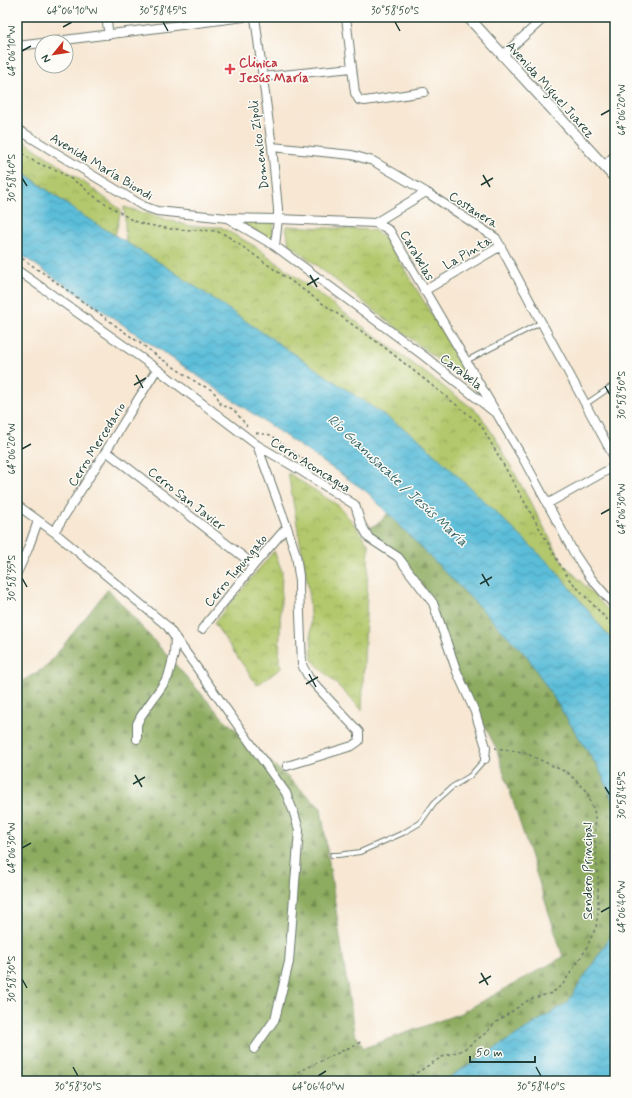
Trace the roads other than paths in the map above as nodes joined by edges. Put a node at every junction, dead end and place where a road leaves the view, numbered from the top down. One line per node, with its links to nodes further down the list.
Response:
1 (106, 17): 7 (street)
2 (244, 17): 7 (street)
3 (255, 17): 13 (street, Domenico Zípoli)
4 (346, 17): 12 (street)
5 (468, 17): 11 (street, Avenida Miguel Juarez)
6 (546, 17): 11 (street)
7 (109, 35): 8 (street)
8 (74, 39)
9 (34, 44): 10 (street)
10 (17, 46)
11 (503, 55): 18 (street, Avenida Miguel Juarez)
12 (352, 68): 13 (street); 14 (street)
13 (262, 77): 16 (street, Domenico Zípoli)
14 (424, 92)
15 (17, 129): 21 (street, Avenida María Biondi)
16 (272, 147): 20 (street, Costanera); 22 (street, Domenico Zípoli)
17 (615, 155): 18 (street)
18 (604, 166): 19 (street, Avenida Miguel Juarez)
19 (615, 178)
20 (426, 192): 23 (street); 25 (street, Costanera)
21 (226, 218): 22 (street); 24 (street, Carabela)
22 (278, 219): 23 (street); 24 (street, Domenico Zípoli)
23 (375, 223): 27 (street, Carabelas)
24 (275, 246): 33 (street, Carabela)
25 (501, 246): 27 (street, La Pinta); 28 (street, Costanera)
26 (17, 270): 30 (street, Cerro Aconcagua)
27 (424, 291): 29 (street, Carabelas)
28 (542, 322): 29 (lane); 32 (street, Costanera)
29 (466, 361): 33 (street, Carabelas)
30 (157, 369): 34 (street, Cerro Aconcagua); 35 (street, Cerro Mercedario)
31 (615, 384): 32 (lane)
32 (586, 404): 36 (street, Costanera)
33 (496, 413): 38 (street, Carabela)
34 (257, 445): 41 (street); 49 (street, Cerro Aconcagua)
35 (106, 451): 42 (street, Cerro Mercedario); 43 (street, Cerro San Javier)
36 (615, 459)
37 (615, 466): 38 (street)
38 (547, 504): 45 (street, Carabela)
39 (17, 505): 40 (street)
40 (38, 521): 42 (street); 44 (street)
41 (287, 527): 43 (street, Cerro Tupungato); 50 (street)
42 (54, 532): 47 (street)
43 (254, 564): 46 (street, Cerro Tupungato)
44 (17, 573)
45 (615, 606)
46 (202, 629)
47 (174, 636): 48 (street); 52 (street)
48 (137, 739)
49 (484, 759): 51 (lane)
50 (287, 766)
51 (332, 855)
52 (254, 1049)

